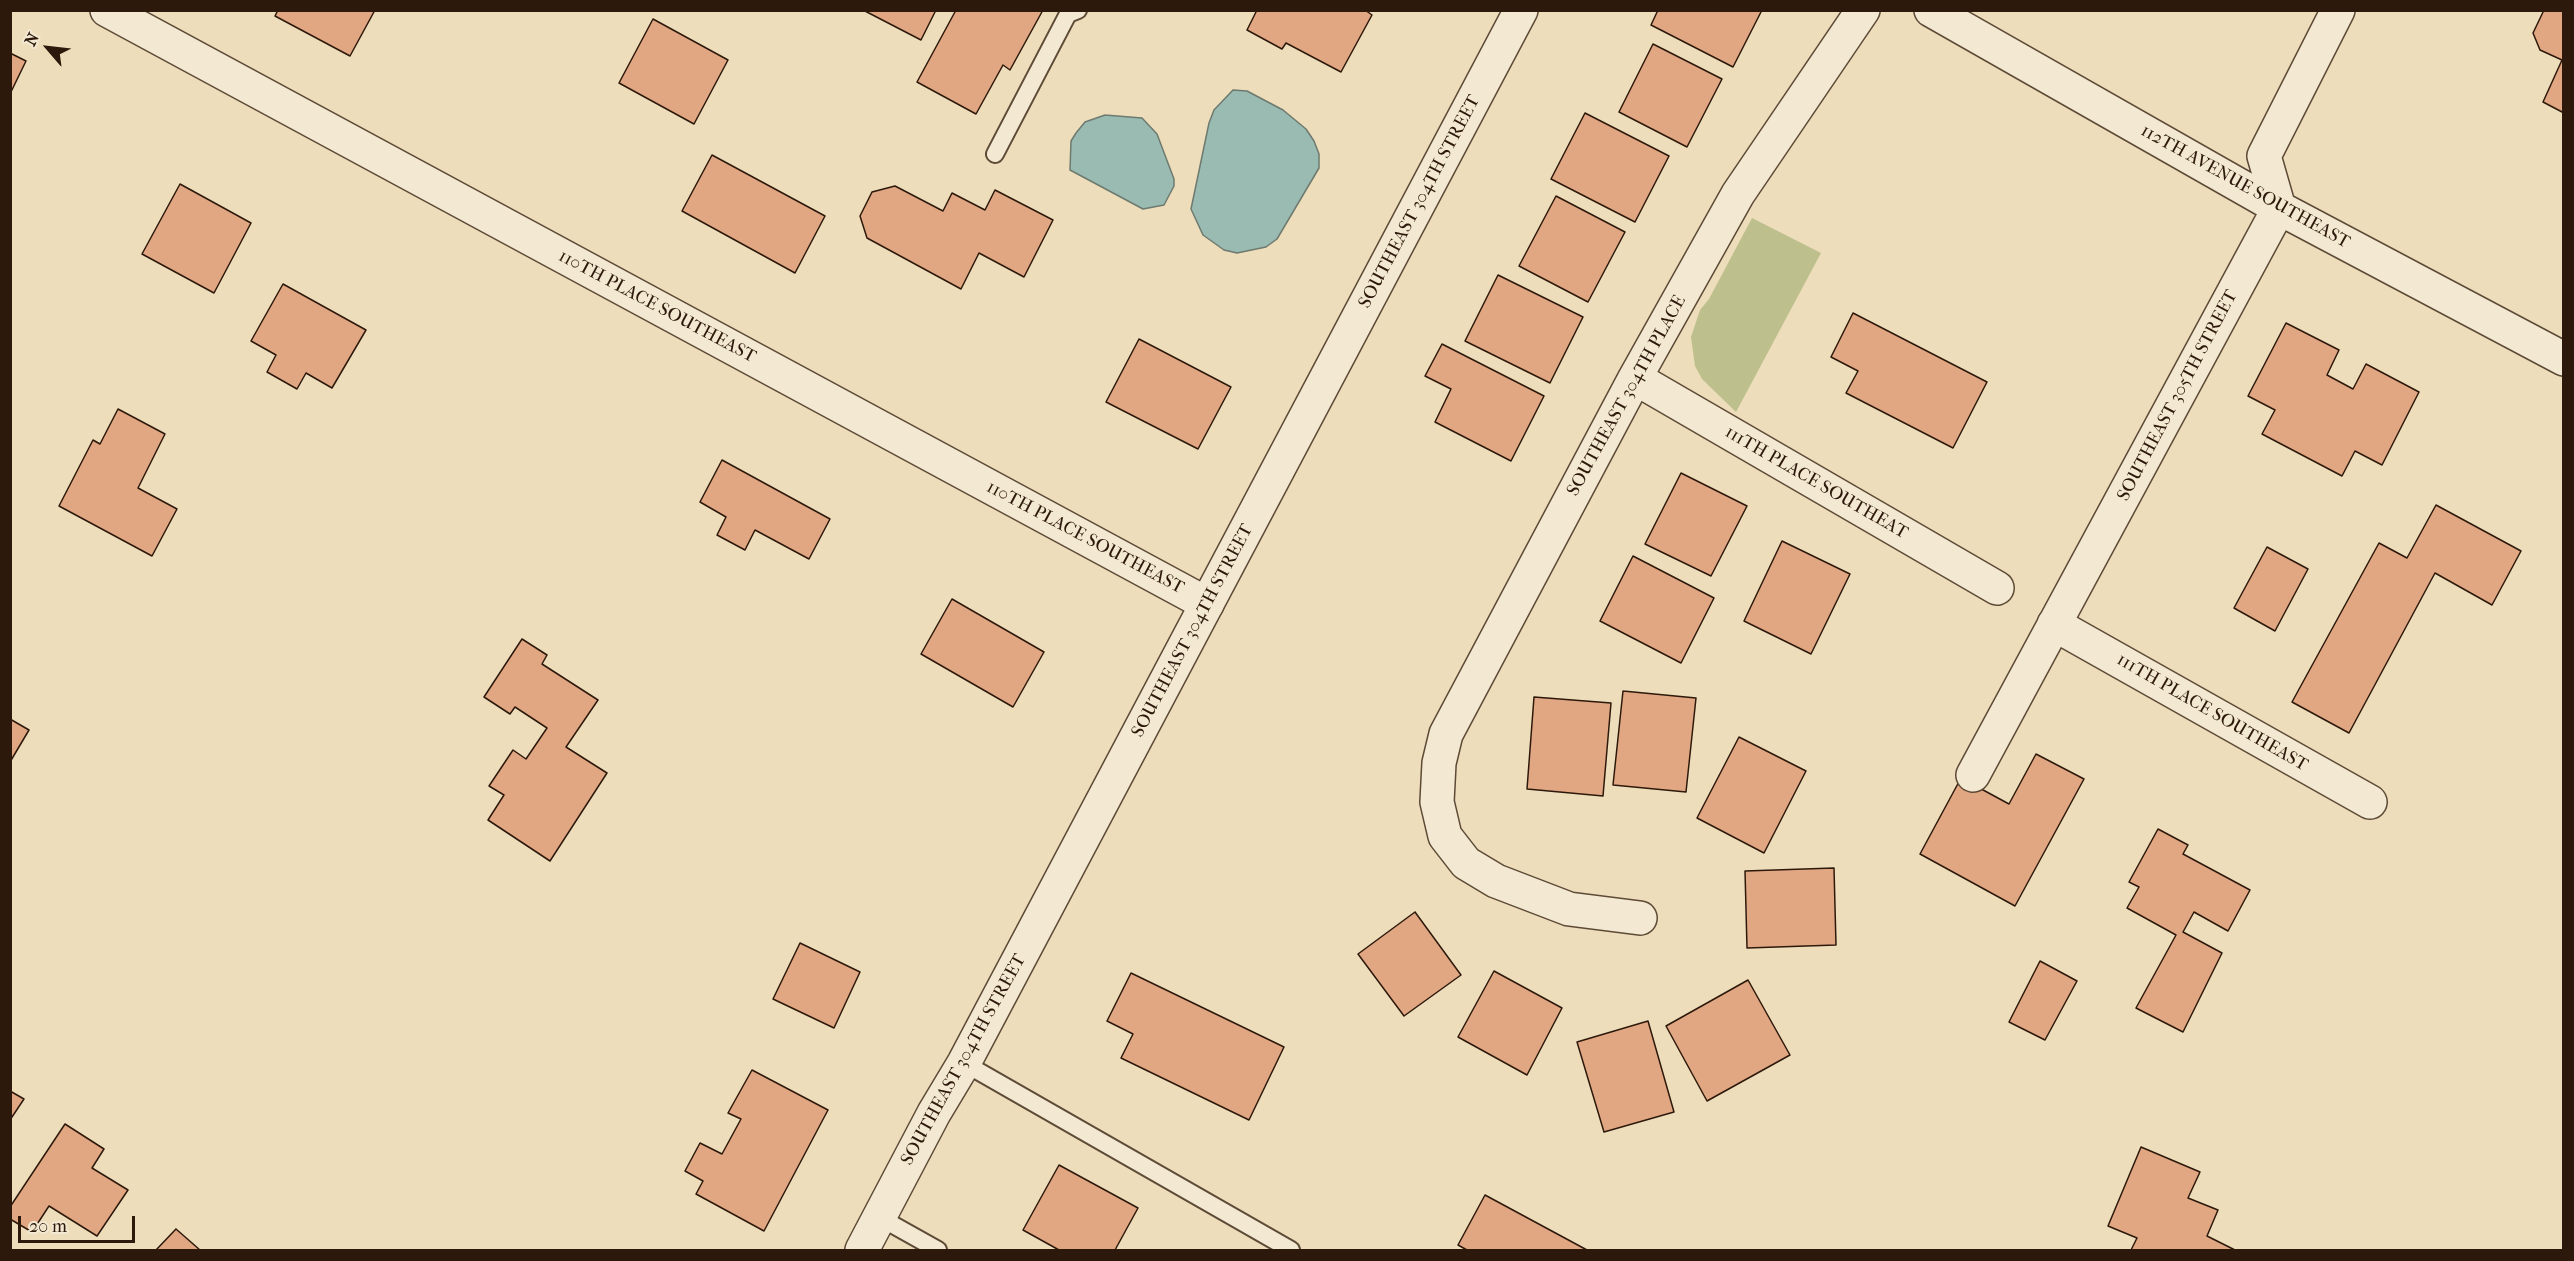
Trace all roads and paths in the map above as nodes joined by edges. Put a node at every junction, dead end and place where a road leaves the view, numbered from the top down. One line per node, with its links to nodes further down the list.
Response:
1 (107, 10): 12 (street, 110TH PLACE SOUTHEAST)
2 (1078, 10): 7 (lane)
3 (1521, 10): 12 (street, SOUTHEAST 304TH STREET)
4 (1863, 10): 10 (street, SOUTHEAST 304TH PLACE)
5 (1930, 10): 8 (street, 112TH AVENUE SOUTHEAST)
6 (2338, 10): 8 (street)
7 (995, 154)
8 (2279, 208): 9 (street, 112TH AVENUE SOUTHEAST); 13 (street, SOUTHEAST 305TH STREET)
9 (2564, 359)
10 (1635, 378): 11 (street, 111TH PLACE SOUTHEAT); 16 (street, SOUTHEAST 304TH PLACE)
11 (1997, 588)
12 (1207, 604): 17 (street, SOUTHEAST 304TH STREET)
13 (2054, 624): 14 (street, SOUTHEAST 305TH STREET); 15 (street, 111TH PLACE SOUTHEAST)
14 (1972, 775)
15 (2370, 802)
16 (1640, 918)
17 (964, 1064): 18 (street, SOUTHEAST 304TH STREET); 21 (lane)
18 (879, 1217): 19 (street, SOUTHEAST 304TH STREET); 20 (lane)
19 (862, 1251)
20 (938, 1251)
21 (1291, 1251)

